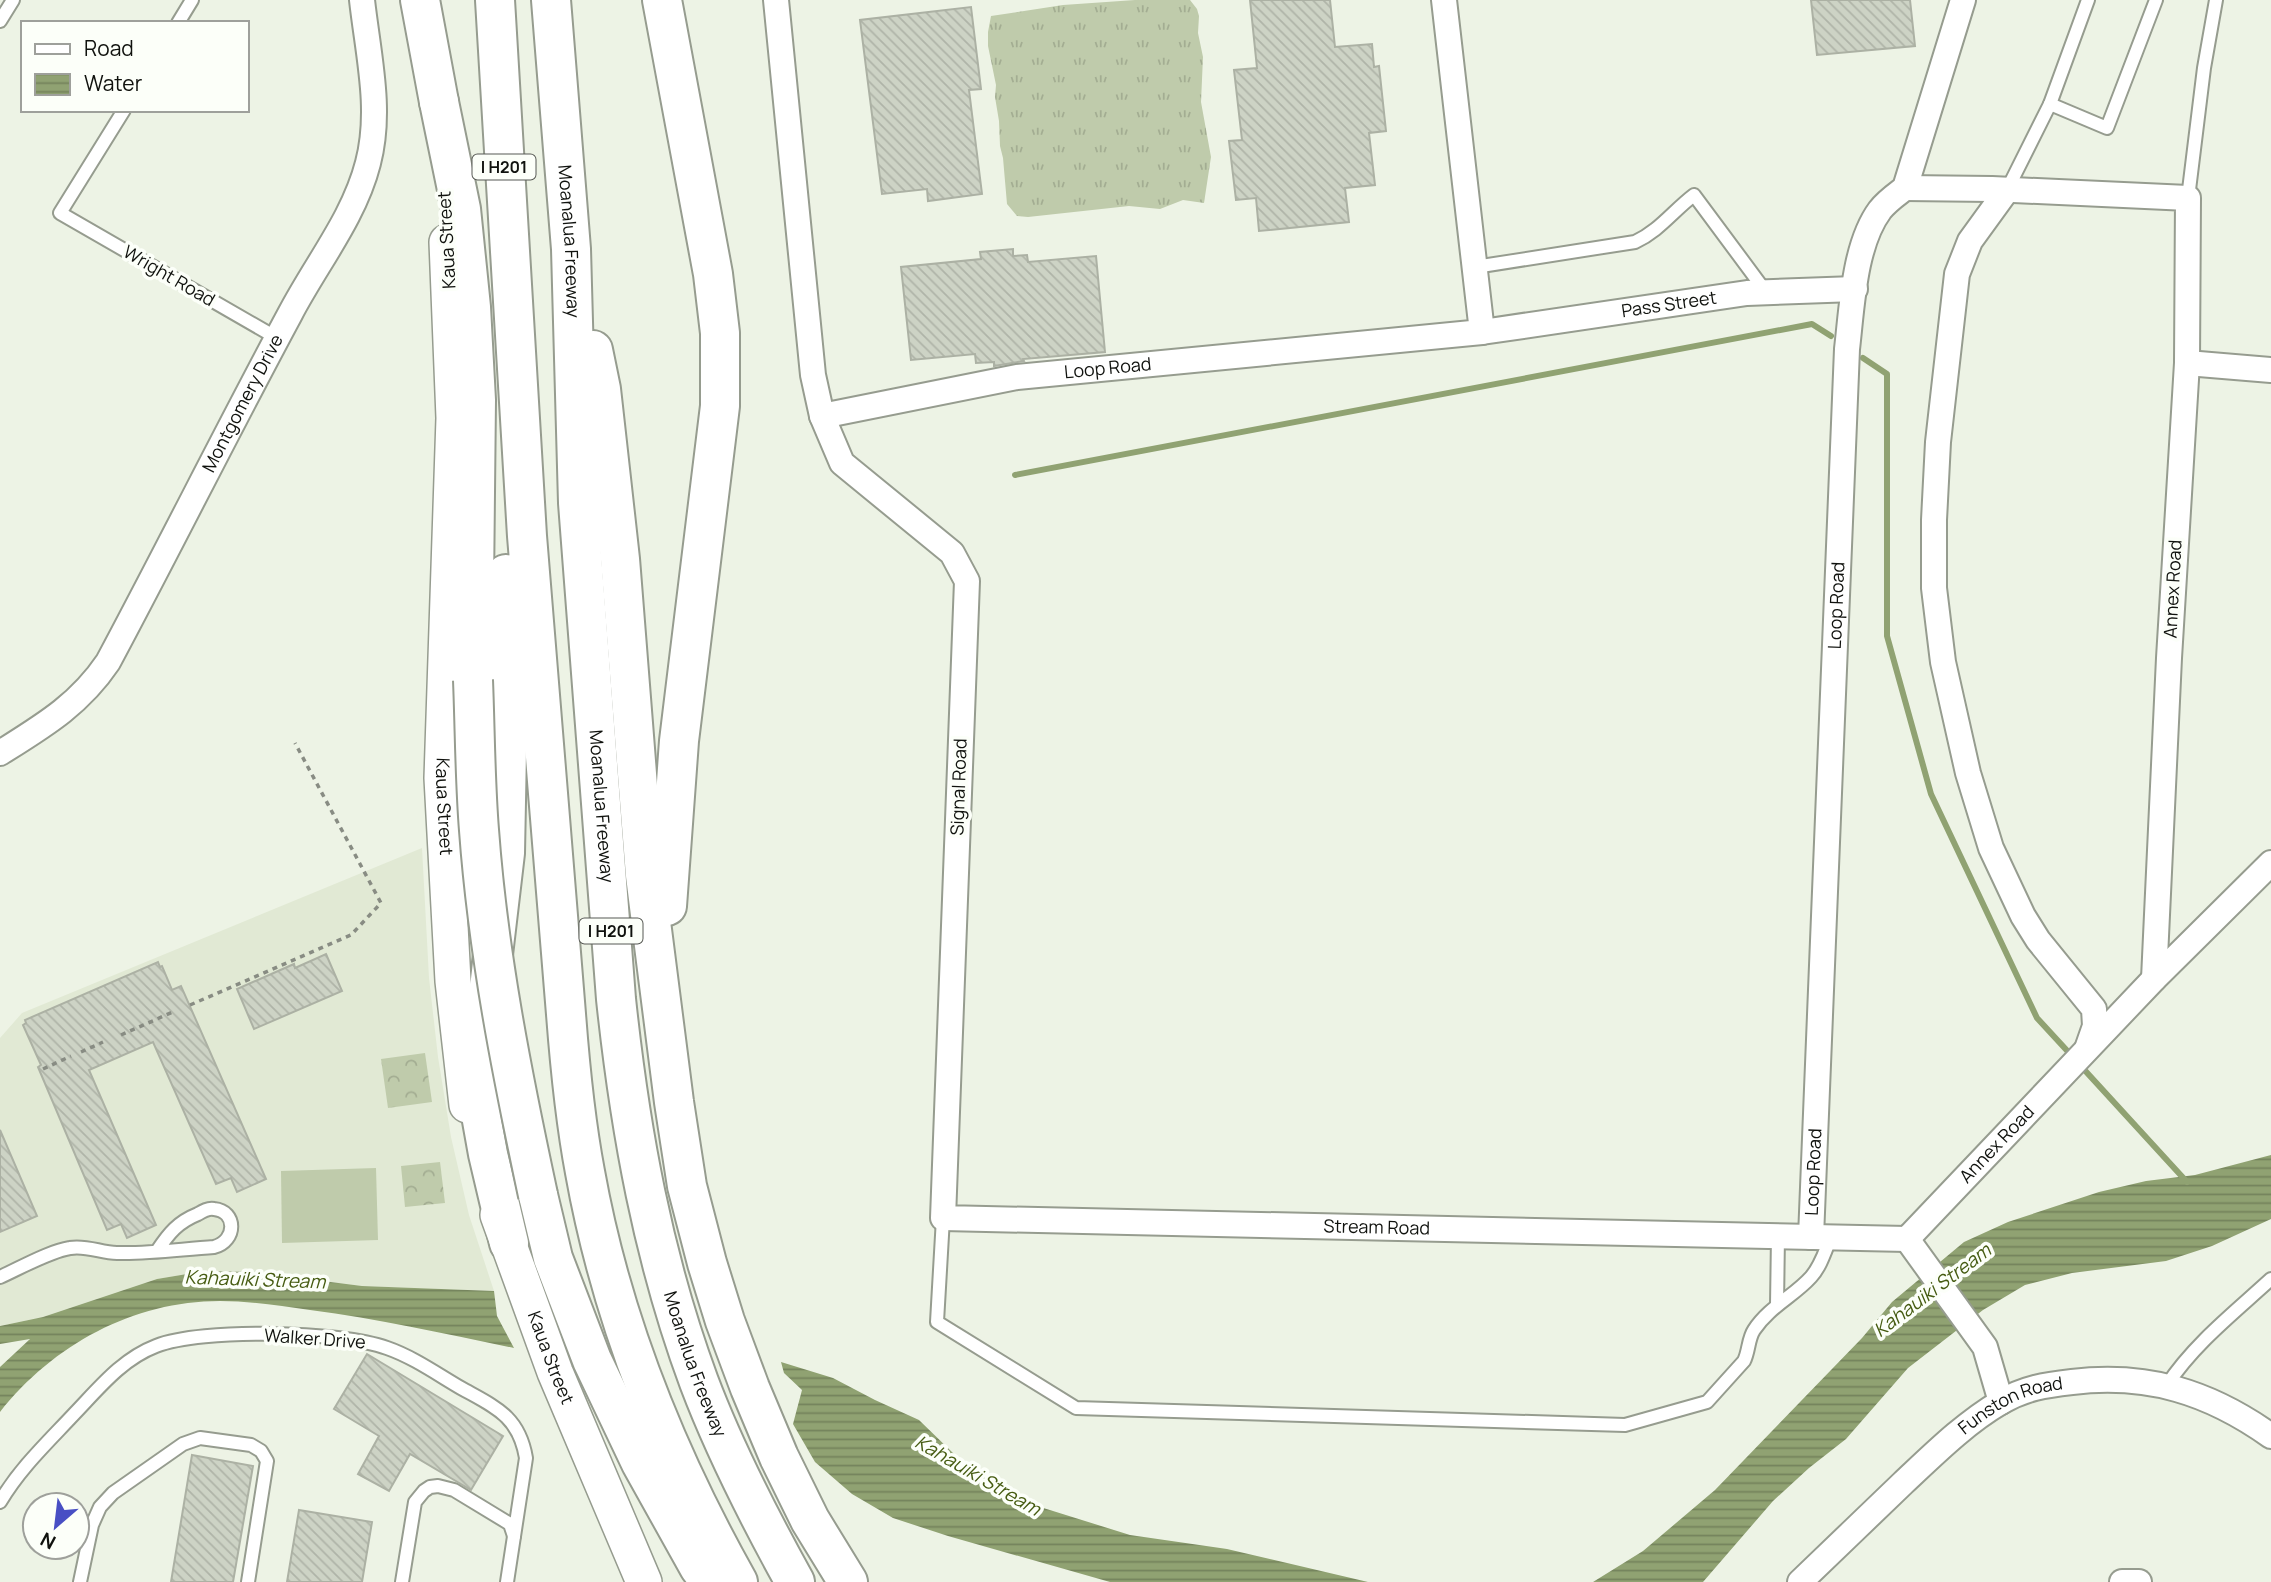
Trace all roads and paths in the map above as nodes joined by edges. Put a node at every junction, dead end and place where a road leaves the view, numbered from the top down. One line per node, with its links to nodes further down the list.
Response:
1 (13, 0): 15 (lane)
2 (192, 0): 14 (lane)
3 (362, 0): 28 (street, Montgomery Drive)
4 (420, 0): 16 (main road, Kaua Street)
5 (495, 0): 27 (main road, I H201)
6 (551, 0): 22 (main road, Moanalua Freeway / I H201)
7 (662, 0): 38 (main road)
8 (776, 0): 31 (street)
9 (1444, 0): 23 (street)
10 (1963, 0): 19 (street)
11 (2088, 0): 17 (lane)
12 (2156, 0): 17 (lane)
13 (2216, 0): 21 (lane)
14 (179, 21)
15 (0, 22)
16 (439, 102): 49 (street, Kaua Street); 64 (main road, bridge)
17 (2050, 104): 20 (lane)
18 (123, 112): 28 (lane, Wright Road)
19 (1905, 188): 20 (street); 24 (street, Loop Road)
20 (2007, 190): 21 (street); 41 (street)
21 (2188, 198): 29 (street, Annex Road)
22 (571, 249): 38 (main road); 66 (main road, Moanalua Freeway / I H201)
23 (1475, 267): 25 (lane); 26 (street)
24 (1855, 289): 25 (street, Pass Street); 47 (street, Loop Road)
25 (1766, 292): 26 (street, Pass Street)
26 (1482, 332): 31 (street, Loop Road)
27 (514, 334): 49 (main road); 65 (main road, I H201)
28 (277, 338): 33 (street, Montgomery Drive)
29 (2187, 363): 30 (street); 35 (street, Annex Road)
30 (2271, 370)
31 (822, 415): 45 (street, Signal Road)
32 (295, 743): 36 (path)
33 (0, 753)
34 (2271, 863): 35 (street, Annex Road)
35 (2154, 979): 41 (street, Annex Road)
36 (190, 1005)
37 (175, 1011): 39 (path)
38 (664, 1024): 67 (main road)
39 (121, 1035)
40 (103, 1042): 42 (path)
41 (2087, 1050): 48 (street, Annex Road)
42 (81, 1052)
43 (71, 1056): 44 (path)
44 (43, 1069)
45 (943, 1217): 46 (street, Stream Road); 53 (lane)
46 (1778, 1236): 47 (street, Stream Road); 53 (lane)
47 (1821, 1237): 48 (street); 53 (lane)
48 (1907, 1239): 55 (street)
49 (509, 1242): 63 (street, Kaua Street)
50 (157, 1251): 50 (lane); 51 (lane)
51 (0, 1276)
52 (2271, 1279): 54 (lane)
53 (1777, 1305)
54 (2167, 1385): 55 (street, Funston Road); 56 (street, Funston Road)
55 (2001, 1402): 68 (street, Funston Road)
56 (2271, 1436)
57 (0, 1502): 58 (lane, Walker Drive)
58 (514, 1538): 61 (lane); 62 (lane, Walker Drive)
59 (80, 1582): 60 (lane)
60 (248, 1582)
61 (402, 1582)
62 (508, 1582)
63 (644, 1582)
64 (710, 1582)
65 (738, 1582)
66 (795, 1582)
67 (848, 1582)
68 (1800, 1582)
69 (2122, 1582): 70 (street)
70 (2139, 1582)

